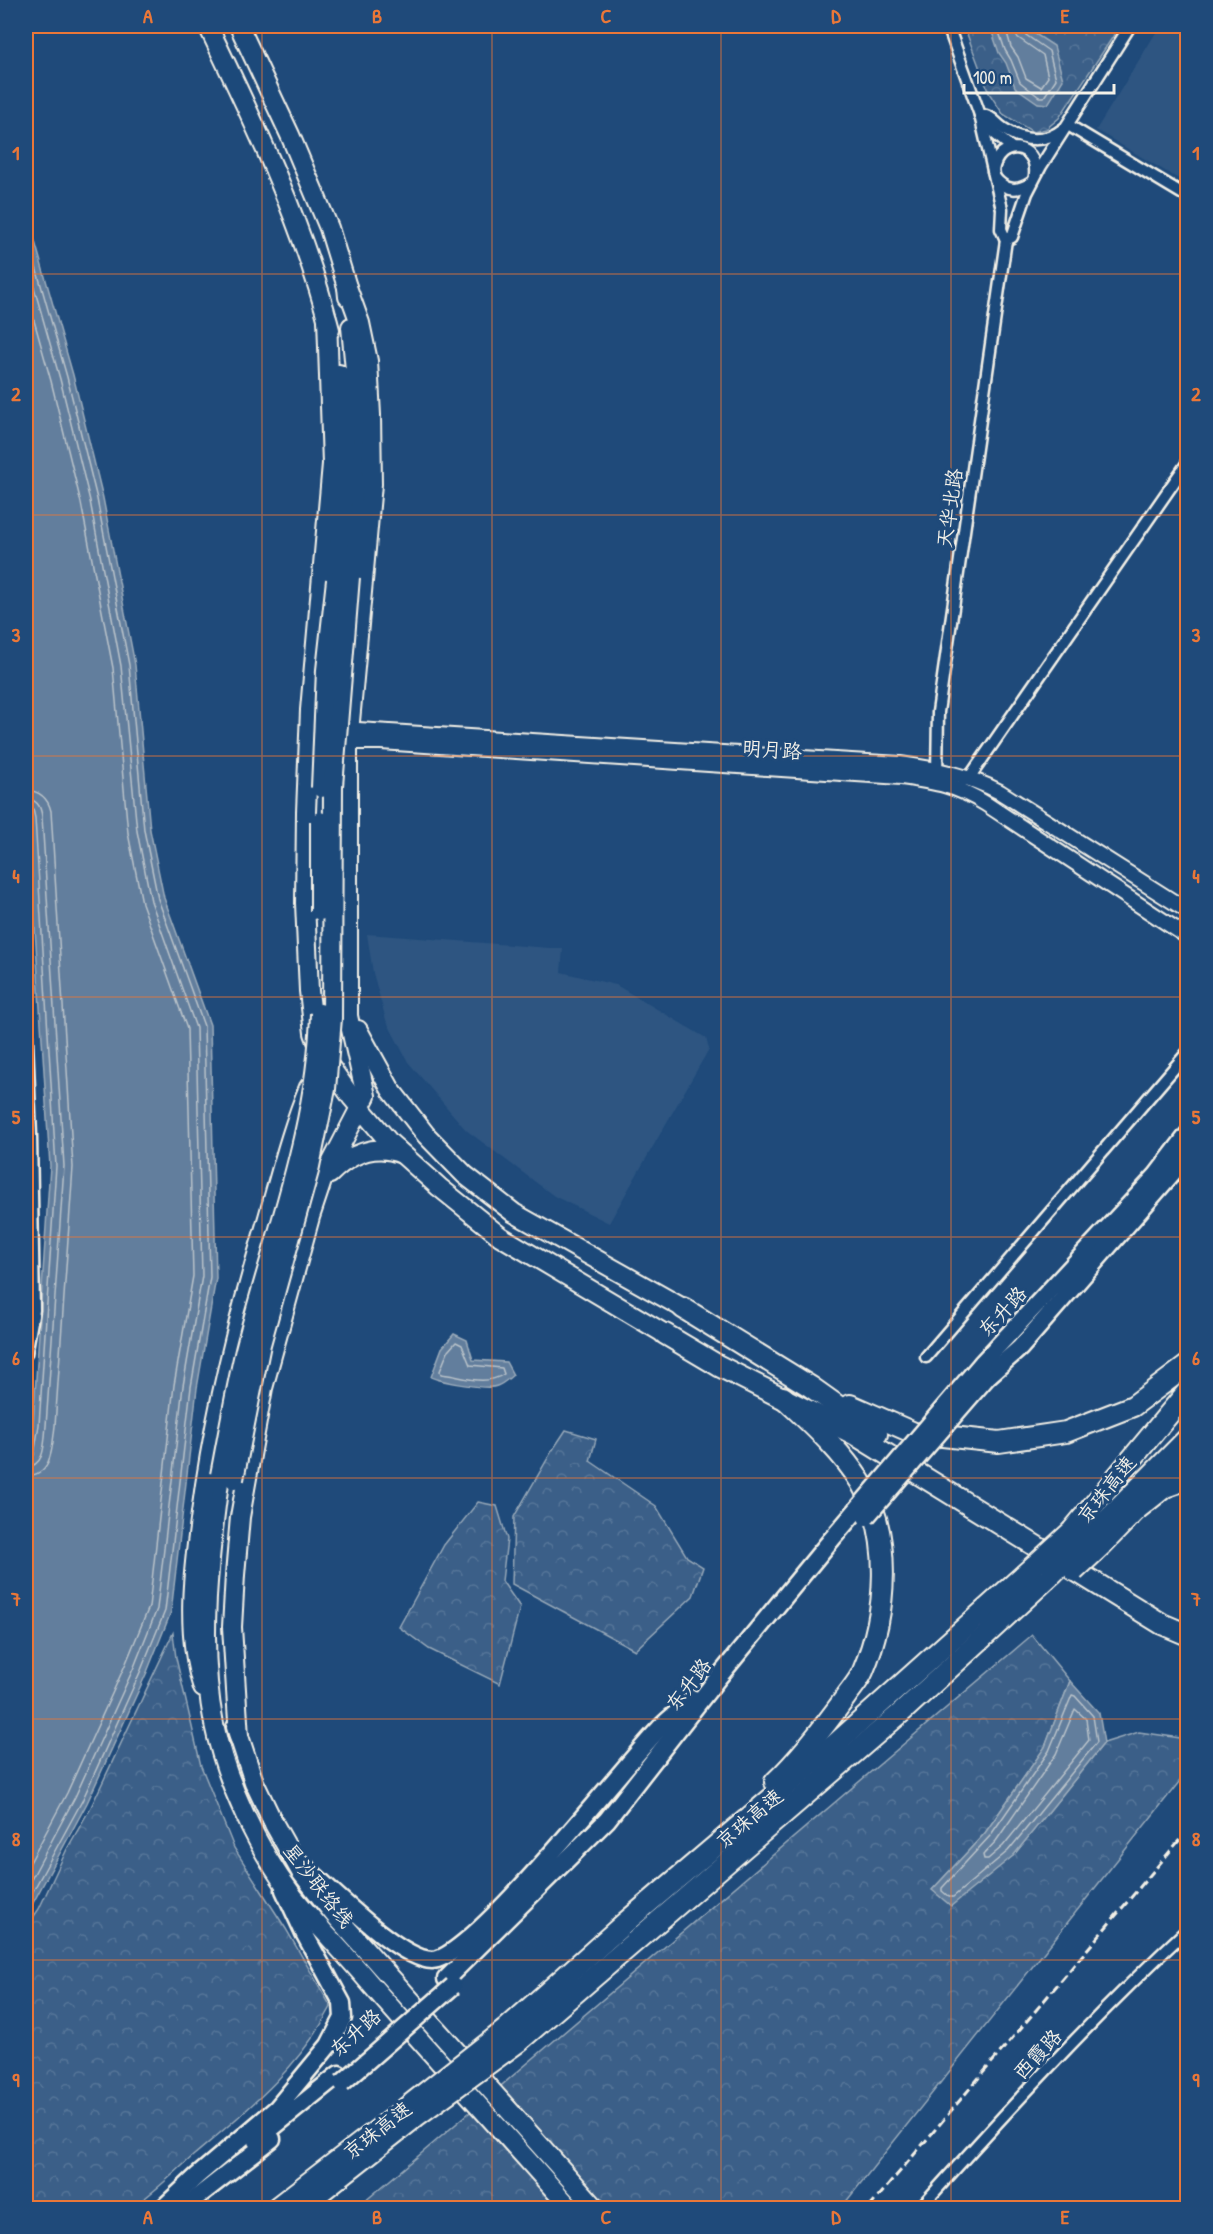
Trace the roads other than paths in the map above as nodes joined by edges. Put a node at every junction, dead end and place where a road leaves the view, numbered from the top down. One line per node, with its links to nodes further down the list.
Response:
1 (208, 26): 15 (highway)
2 (239, 26): 14 (highway)
3 (948, 26): 5 (street)
4 (1130, 26): 6 (street)
5 (980, 115): 7 (street); 8 (street); 10 (street)
6 (1068, 125): 7 (street); 11 (street); 12 (street)
7 (1042, 139): 9 (street)
8 (1012, 148): 9 (street); 10 (street)
9 (1027, 152): 11 (street)
10 (994, 175): 11 (street); 13 (street)
11 (1033, 180): 13 (street)
12 (1188, 197)
13 (1006, 240): 20 (street, 天华北路)
14 (347, 287): 17 (highway); 19 (highway)
15 (327, 318): 17 (highway); 18 (highway)
16 (1188, 462): 21 (street)
17 (343, 579): 45 (highway, bridge)
18 (309, 734): 19 (street, 明月路); 28 (highway)
19 (349, 736): 20 (street, 明月路); 25 (highway)
20 (937, 776): 21 (street, 明月路); 22 (street, 明月路)
21 (969, 778): 22 (street); 23 (street, 明月路)
22 (953, 787): 24 (street, 明月路)
23 (1188, 911)
24 (1188, 938)
25 (349, 981): 29 (highway); 34 (highway)
26 (26, 1016): 36 (street)
27 (1188, 1052): 37 (street)
28 (322, 1055): 29 (highway); 54 (highway)
29 (361, 1108): 31 (highway); 33 (highway)
30 (1188, 1134): 39 (main road, 东升路)
31 (402, 1154): 33 (highway); 35 (highway)
32 (1188, 1155): 39 (main road, 东升路)
33 (322, 1181): 55 (highway)
34 (683, 1308): 40 (highway)
35 (665, 1334): 42 (highway)
36 (26, 1354)
37 (926, 1358)
38 (1188, 1365): 40 (highway)
39 (985, 1369): 49 (main road, 东升路, bridge)
40 (811, 1387): 51 (highway)
41 (1188, 1391): 48 (highway, 京珠高速)
42 (783, 1397): 52 (highway); 58 (highway)
43 (1188, 1438): 48 (highway, 京珠高速)
44 (1188, 1462): 47 (highway)
45 (227, 1477): 54 (highway, 星沙联络线); 55 (highway)
46 (1188, 1479): 47 (highway)
47 (1165, 1488): 48 (highway)
48 (1087, 1538): 50 (highway, 京珠高速, bridge)
49 (834, 1545): 53 (main road, 东升路); 60 (main road, 东升路)
50 (1052, 1572): 58 (highway, 京珠高速); 61 (highway, 京珠高速)
51 (1188, 1626)
52 (1188, 1635)
53 (717, 1679): 56 (main road); 60 (main road, 东升路)
54 (214, 1725): 57 (highway, 星沙联络线)
55 (239, 1737): 56 (highway)
56 (293, 1857): 70 (highway)
57 (271, 1862): 64 (main road); 69 (highway, 星沙联络线)
58 (626, 1922): 61 (highway, 京珠高速)
59 (1188, 1929): 71 (street, 西霞路)
60 (450, 1982): 62 (main road, 东升路, bridge)
61 (512, 2036): 63 (highway, 京珠高速, bridge)
62 (341, 2079): 65 (main road, 东升路); 66 (main road, 东升路)
63 (411, 2113): 67 (highway, 京珠高速); 68 (highway, 京珠高速)
64 (164, 2208)
65 (170, 2208)
66 (183, 2208)
67 (276, 2208)
68 (300, 2208)
69 (570, 2208)
70 (596, 2208)
71 (920, 2208)

